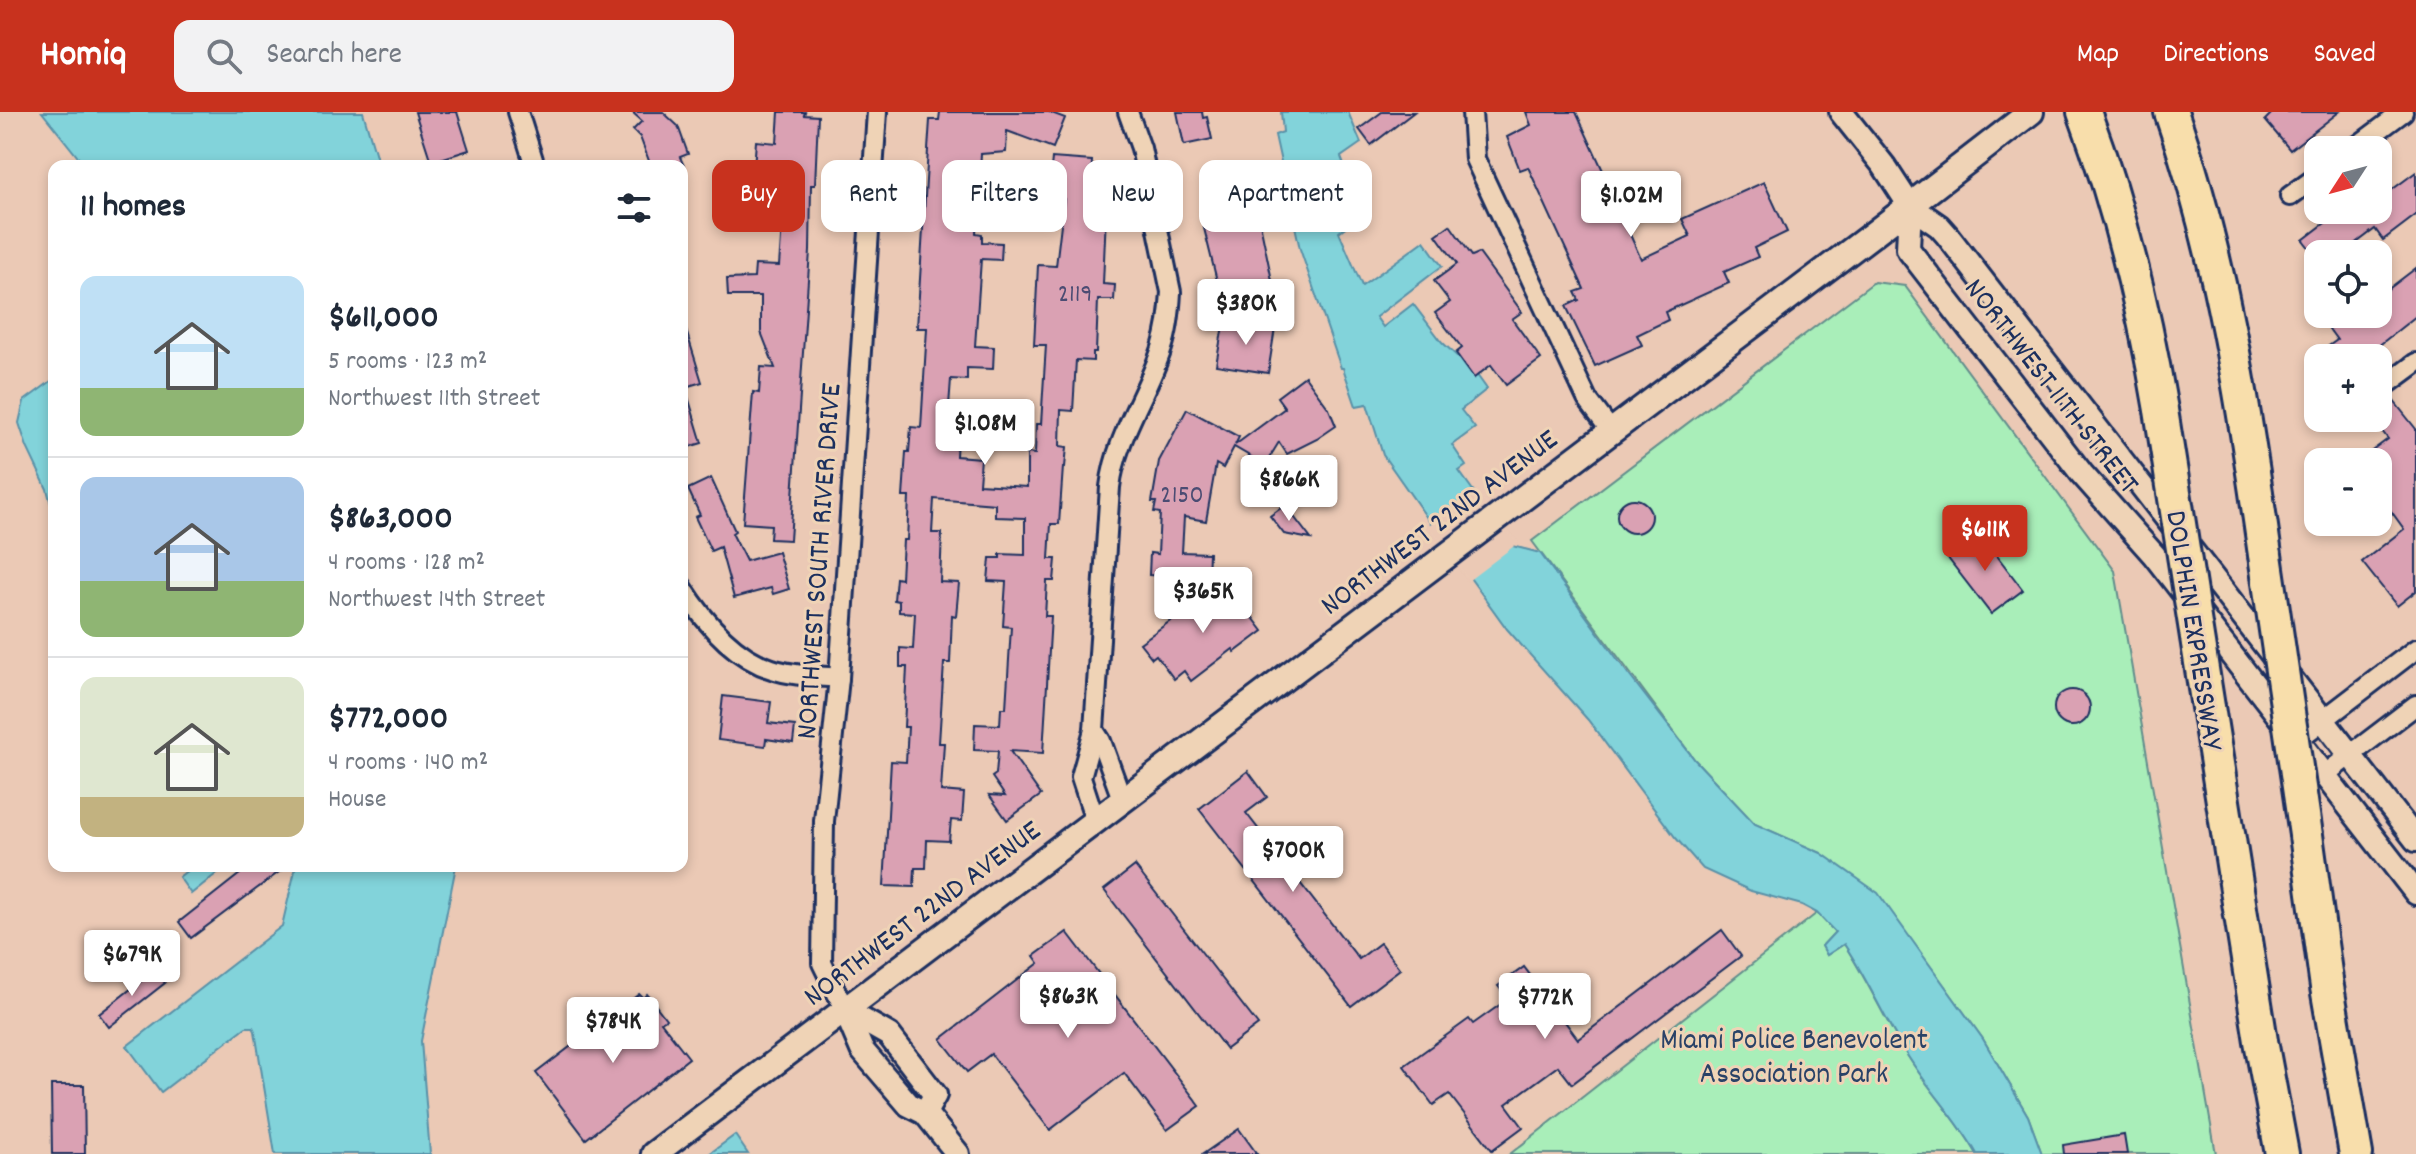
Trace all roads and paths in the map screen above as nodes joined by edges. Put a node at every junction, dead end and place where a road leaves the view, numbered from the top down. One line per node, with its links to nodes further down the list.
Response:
1 (518, 112): 11 (street)
2 (877, 112): 20 (street, NORTHWEST SOUTH RIVER DRIVE)
3 (1128, 112): 23 (street)
4 (1472, 112): 17 (street)
5 (1841, 112): 14 (street, NORTHWEST 11TH STREET)
6 (2031, 112): 14 (main road, NORTHWEST 22ND AVENUE)
7 (2084, 112): 35 (highway, DOLPHIN EXPRESSWAY, bridge)
8 (2171, 112): 36 (highway, bridge)
9 (2403, 112): 10 (street)
10 (2371, 136)
11 (533, 160)
12 (2304, 186): 13 (street)
13 (2290, 196)
14 (1910, 206): 17 (main road, NORTHWEST 22ND AVENUE); 22 (street, NORTHWEST 11TH STREET); 24 (street, NORTHWEST 11TH STREET)
15 (2416, 363): 16 (street)
16 (2392, 381)
17 (1611, 431): 27 (main road, NORTHWEST 22ND AVENUE)
18 (688, 595): 20 (street)
19 (2416, 649): 22 (street)
20 (839, 678): 31 (street, NORTHWEST SOUTH RIVER DRIVE)
21 (2416, 705): 25 (street)
22 (2323, 721): 24 (street); 25 (street, NORTHWEST 11TH STREET)
23 (1094, 730): 27 (street); 28 (street)
24 (2297, 740): 26 (street, NORTHWEST 11TH STREET)
25 (2350, 755): 26 (street); 29 (street, NORTHWEST 11TH STREET)
26 (2324, 775): 30 (street, NORTHWEST 11TH STREET)
27 (1122, 799): 28 (main road, NORTHWEST 22ND AVENUE)
28 (1095, 820): 31 (main road, NORTHWEST 22ND AVENUE)
29 (2416, 840)
30 (2416, 893)
31 (845, 1010): 32 (street); 32 (street); 33 (main road, NORTHWEST 22ND AVENUE)
32 (925, 1113): 34 (street)
33 (654, 1154)
34 (958, 1154)
35 (2282, 1154)
36 (2356, 1154)

